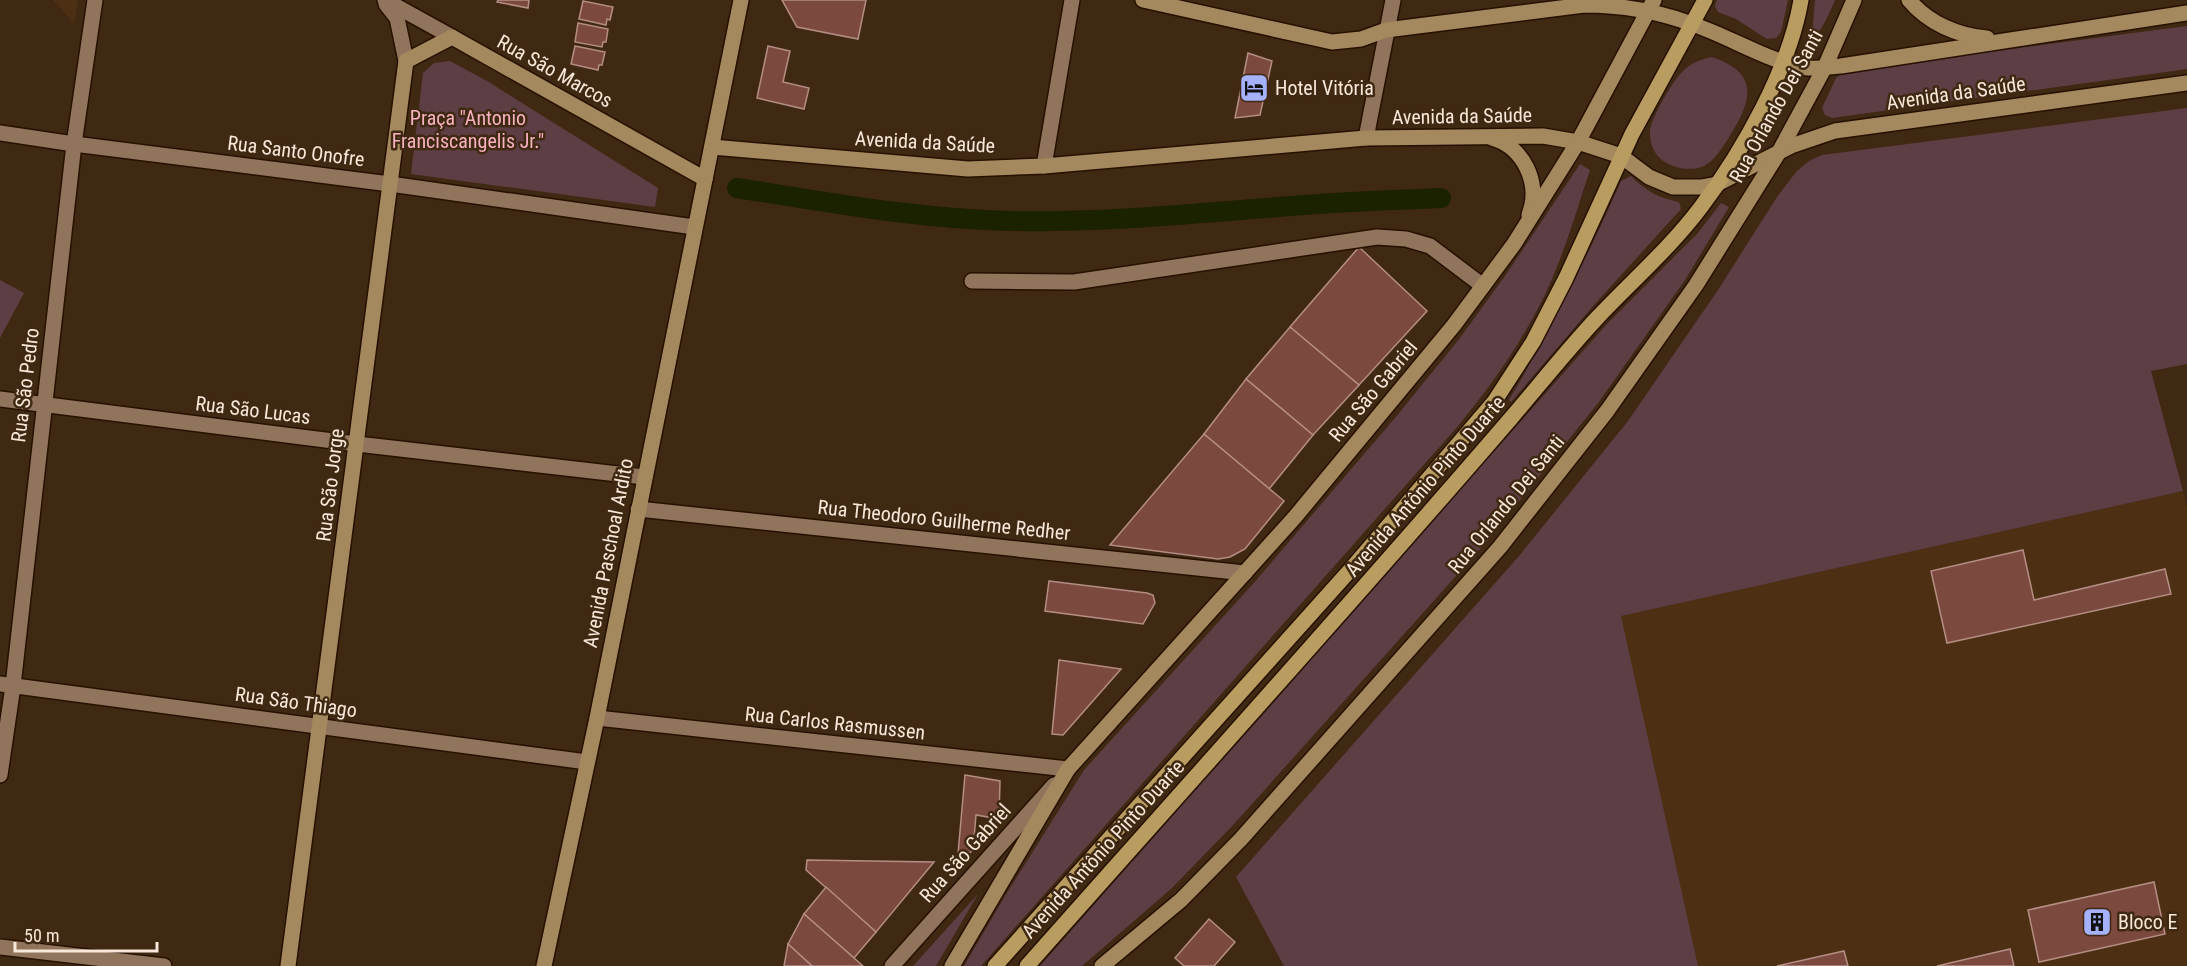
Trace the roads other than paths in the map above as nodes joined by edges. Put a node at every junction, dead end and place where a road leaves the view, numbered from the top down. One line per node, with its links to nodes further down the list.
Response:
1 (95, 0): 25 (street, Rua São Pedro)
2 (383, 0): 15 (street, Rua São Marcos); 17 (street, Rua São Marcos)
3 (741, 0): 26 (main road, Avenida Paschoal Ardito)
4 (1071, 0): 30 (street)
5 (1143, 0): 14 (main road)
6 (1392, 0): 14 (street)
7 (1705, 0): 13 (main road, Avenida Antônio Pinto Duarte)
8 (1801, 0): 18 (main road, Avenida Antônio Pinto Duarte)
9 (1854, 0): 19 (main road, Rua Orlando Dei Santi)
10 (1909, 0): 16 (main road)
11 (1651, 5): 13 (main road); 14 (main road); 24 (main road, Rua São Gabriel)
12 (2187, 14): 16 (main road)
13 (1692, 23): 18 (main road); 28 (main road, Avenida Antônio Pinto Duarte)
14 (1386, 30): 23 (street)
15 (452, 37): 17 (main road); 29 (main road, Rua São Marcos)
16 (2005, 40): 19 (main road)
17 (406, 61): 32 (main road, Rua São Jorge)
18 (1783, 62): 19 (main road); 33 (main road, Avenida Antônio Pinto Duarte)
19 (1825, 67): 27 (main road, Rua Orlando Dei Santi)
20 (2187, 83): 27 (main road, Avenida da Saúde)
21 (0, 133): 25 (street, Rua Santo Onofre)
22 (1483, 135): 23 (main road, Avenida da Saúde); 24 (main road, Avenida da Saúde); 35 (main road)
23 (1366, 138): 30 (main road, Avenida da Saúde)
24 (1578, 142): 28 (main road, Avenida da Saúde); 35 (main road, Rua São Gabriel)
25 (74, 144): 32 (street, Rua Santo Onofre); 39 (street, Rua São Pedro)
26 (712, 147): 29 (main road); 30 (main road, Avenida da Saúde); 31 (main road, Avenida Paschoal Ardito)
27 (1779, 152): 33 (main road, Avenida da Saúde); 58 (main road, Rua Orlando Dei Santi)
28 (1621, 156): 33 (main road, Avenida da Saúde); 56 (main road, Avenida Antônio Pinto Duarte)
29 (677, 164): 31 (main road, Rua São Marcos)
30 (1044, 166)
31 (705, 179): 34 (main road, Avenida Paschoal Ardito)
32 (390, 184): 34 (street, Rua Santo Onofre); 40 (main road, Rua São Jorge)
33 (1717, 184): 57 (main road, Avenida Antônio Pinto Duarte)
34 (694, 227): 41 (main road, Avenida Paschoal Ardito)
35 (1525, 227): 37 (main road, Rua São Gabriel)
36 (972, 281): 37 (street)
37 (1483, 286): 43 (main road, Rua São Gabriel)
38 (0, 399): 39 (street, Rua São Lucas)
39 (44, 405): 40 (street, Rua São Lucas); 44 (street, Rua São Pedro)
40 (357, 444): 41 (street, Rua São Lucas); 46 (main road, Rua São Jorge)
41 (644, 477): 42 (main road, Avenida Paschoal Ardito)
42 (638, 509): 43 (street, Rua Theodoro Guilherme Redher); 45 (main road, Avenida Paschoal Ardito)
43 (1245, 573): 48 (main road, Rua São Gabriel)
44 (6, 685): 46 (street, Rua São Thiago); 49 (street, Rua São Pedro)
45 (597, 718): 47 (main road, Avenida Paschoal Ardito); 48 (street, Rua Carlos Rasmussen)
46 (320, 726): 47 (street, Rua São Thiago); 52 (main road, Rua São Jorge)
47 (587, 762): 53 (main road, Avenida Paschoal Ardito)
48 (1068, 769): 54 (street, Rua São Gabriel); 55 (main road, Rua São Gabriel)
49 (0, 775)
50 (0, 947): 51 (street)
51 (164, 966)
52 (288, 966)
53 (544, 966)
54 (892, 966)
55 (952, 966)
56 (995, 966)
57 (1027, 966)
58 (1102, 966)

